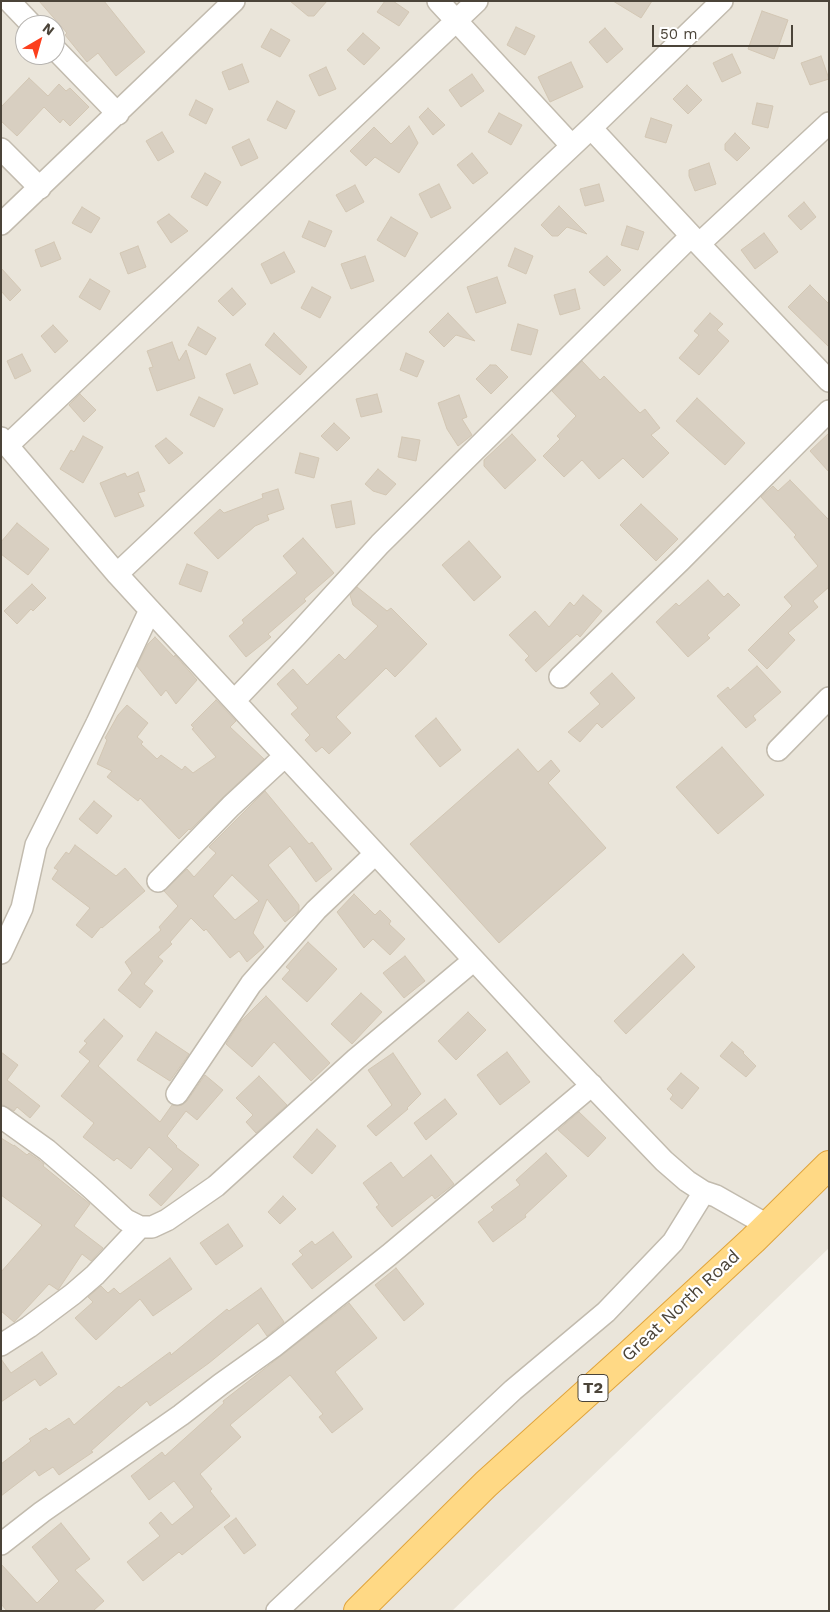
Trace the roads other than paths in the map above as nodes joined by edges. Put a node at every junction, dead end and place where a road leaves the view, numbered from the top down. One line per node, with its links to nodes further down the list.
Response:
1 (9, 1): 6 (street)
2 (234, 1): 9 (street)
3 (438, 1): 7 (street)
4 (477, 1): 7 (street)
5 (722, 1): 11 (street)
6 (22, 15)
7 (456, 21): 12 (street); 19 (street)
8 (65, 59): 9 (street)
9 (118, 114): 14 (street)
10 (829, 123): 16 (street)
11 (591, 128): 12 (street); 16 (street)
12 (572, 146): 20 (street)
13 (1, 150): 14 (street)
14 (40, 188): 15 (street)
15 (1, 224)
16 (695, 240): 17 (street); 24 (street)
17 (829, 381)
18 (829, 411): 22 (street)
19 (4, 441): 20 (street)
20 (117, 574): 21 (street)
21 (150, 610): 24 (street); 29 (street)
22 (560, 677)
23 (829, 698): 25 (street)
24 (235, 700): 26 (street)
25 (778, 750)
26 (286, 756): 27 (street); 28 (street)
27 (375, 854): 30 (street); 32 (street)
28 (158, 881)
29 (1, 953)
30 (474, 960): 31 (street); 37 (street)
31 (592, 1085): 35 (street); 39 (street)
32 (177, 1094)
33 (1, 1117): 37 (street)
34 (829, 1165): 36 (highway, Great North Road / T2)
35 (704, 1192): 36 (street); 40 (street)
36 (767, 1225): 41 (highway, Great North Road / T2)
37 (140, 1227): 38 (street)
38 (1, 1345)
39 (1, 1544)
40 (277, 1611)
41 (358, 1611)

